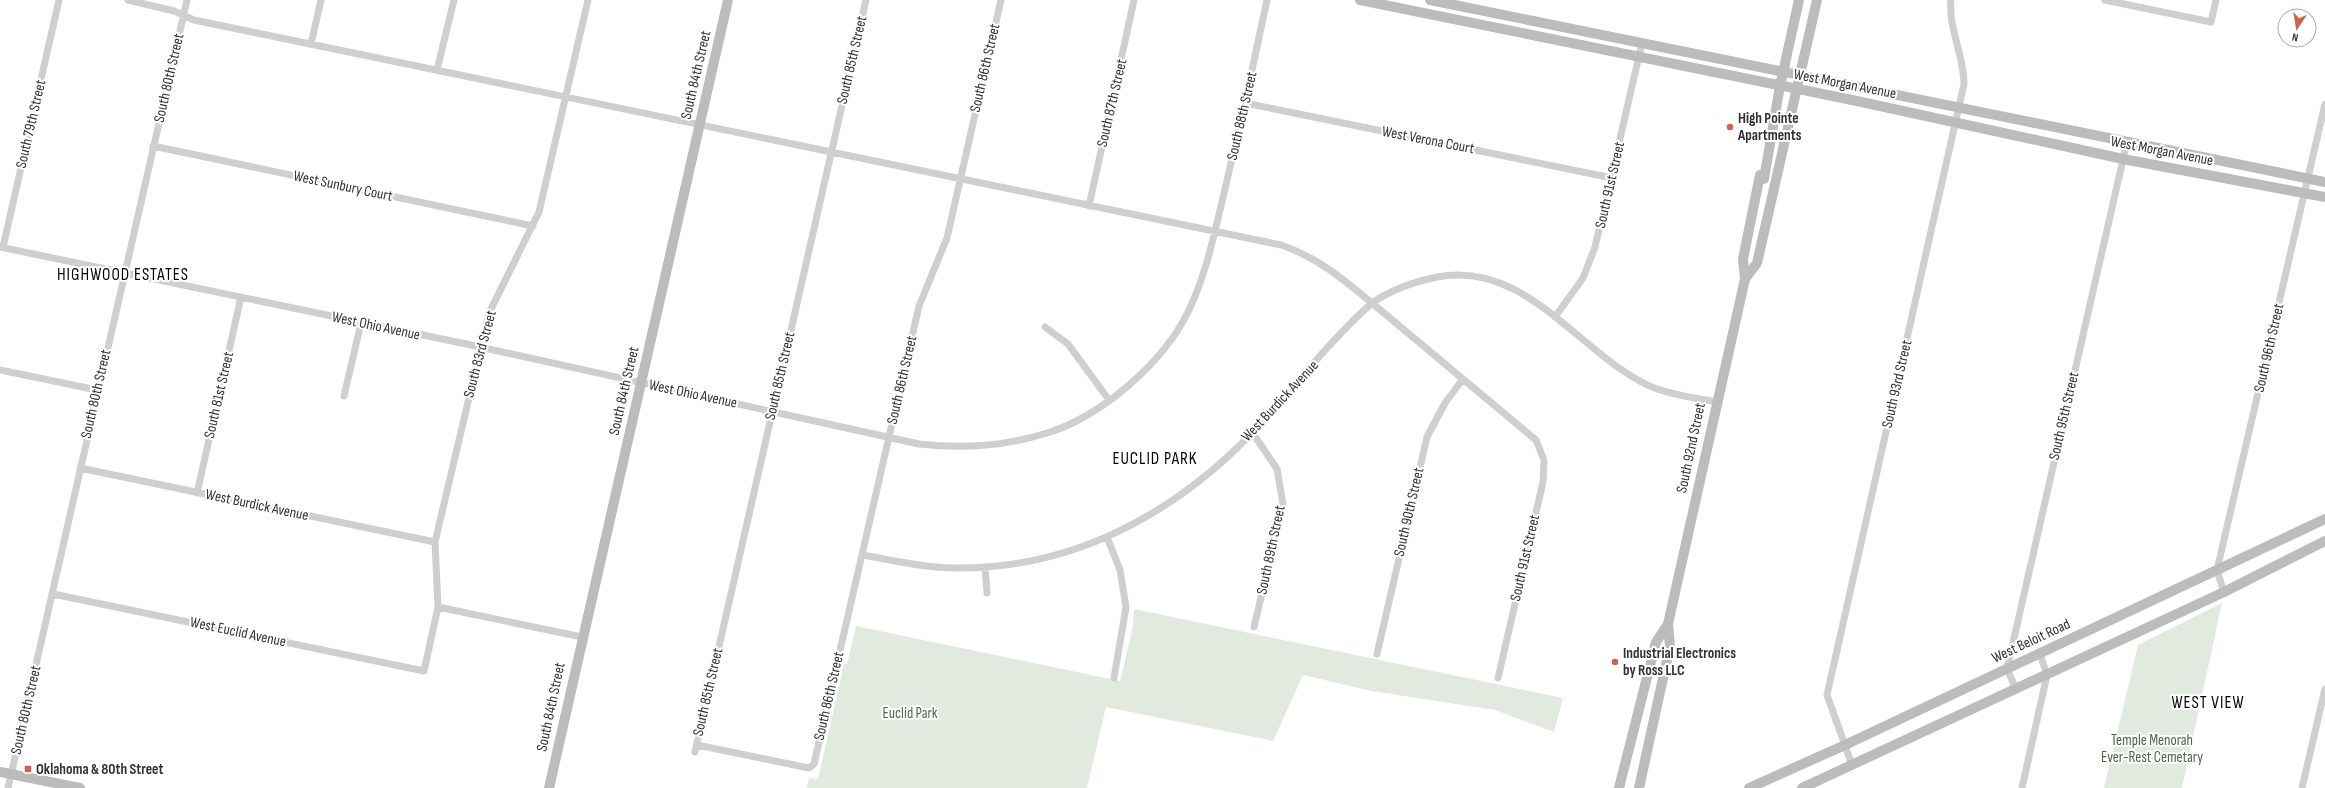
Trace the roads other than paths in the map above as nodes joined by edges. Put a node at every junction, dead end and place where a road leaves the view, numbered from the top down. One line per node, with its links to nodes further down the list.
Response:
1 (59, 0): 55 (street, South 79th Street)
2 (128, 0): 20 (street)
3 (187, 0): 20 (street, South 80th Street)
4 (321, 0): 23 (street)
5 (454, 0): 26 (street)
6 (588, 0): 33 (street, South 83rd Street)
7 (728, 0): 39 (street, South 84th Street)
8 (866, 0): 42 (street, South 85th Street)
9 (1001, 0): 47 (street, South 86th Street)
10 (1134, 0): 52 (street, South 87th Street)
11 (1267, 0): 35 (street, South 88th Street)
12 (1360, 0): 21 (street, West Morgan Avenue)
13 (1430, 0): 19 (street, West Morgan Avenue)
14 (1800, 0): 27 (street, South 92nd Street)
15 (1817, 0): 29 (street, South 92nd Street)
16 (1951, 0): 37 (street, South 93rd Street)
17 (2105, 0): 18 (street)
18 (2216, 0)
19 (1454, 5): 21 (street); 22 (street, West Morgan Avenue)
20 (184, 15): 23 (street); 41 (street, South 80th Street)
21 (1451, 19): 24 (street, West Morgan Avenue)
22 (1642, 43): 24 (street, South 91st Street); 25 (street, West Morgan Avenue)
23 (311, 44): 26 (street)
24 (1640, 58): 28 (street, West Morgan Avenue); 45 (street, South 91st Street)
25 (1730, 61): 27 (street, West Morgan Avenue); 28 (street)
26 (437, 70): 33 (street)
27 (1783, 72): 29 (street, West Morgan Avenue); 30 (street, South 92nd Street)
28 (1727, 75): 30 (street, West Morgan Avenue)
29 (1800, 76): 31 (street, West Morgan Avenue); 32 (street, South 92nd Street)
30 (1780, 86): 32 (street, West Morgan Avenue); 57 (street, South 92nd Street)
31 (1860, 87): 34 (street); 37 (street, West Morgan Avenue)
32 (1797, 90): 34 (street, West Morgan Avenue); 57 (street, South 92nd Street)
33 (566, 98): 39 (street); 53 (street, South 83rd Street)
34 (1857, 101): 38 (street, West Morgan Avenue)
35 (1245, 103): 45 (street, West Verona Court); 54 (street, South 88th Street)
36 (2325, 104): 46 (street, South 96th Street)
37 (1959, 107): 38 (street, South 93rd Street); 40 (street, West Morgan Avenue)
38 (1956, 122): 43 (street, West Morgan Avenue); 101 (street, South 93rd Street)
39 (700, 126): 42 (street); 66 (street, South 84th Street)
40 (2127, 142): 43 (street, South 95th Street); 44 (street, West Morgan Avenue)
41 (153, 146): 53 (street, West Sunbury Court); 56 (street, South 80th Street)
42 (831, 153): 47 (street); 71 (street, South 85th Street)
43 (2123, 159): 49 (street, West Morgan Avenue); 92 (street, South 95th Street)
44 (2259, 169): 46 (street, West Morgan Avenue); 49 (street)
45 (1612, 178): 60 (street, South 91st Street)
46 (2307, 178): 48 (street, West Morgan Avenue); 50 (street, South 96th Street)
47 (960, 179): 52 (street); 73 (street, South 86th Street)
48 (2325, 182)
49 (2256, 184): 50 (street, West Morgan Avenue)
50 (2304, 193): 51 (street, West Morgan Avenue); 82 (street, South 96th Street)
51 (2325, 197)
52 (1089, 206): 54 (street)
53 (533, 226): 63 (street, South 83rd Street)
54 (1215, 231): 59 (street); 69 (street, West Ohio Avenue)
55 (1, 247): 56 (street, West Ohio Avenue)
56 (124, 273): 58 (street, West Ohio Avenue); 67 (street, South 80th Street)
57 (1745, 279): 70 (street, South 92nd Street)
58 (241, 297): 61 (street, West Ohio Avenue); 75 (street, South 81st Street)
59 (1372, 303): 60 (street, West Burdick Avenue); 65 (street); 72 (street, West Burdick Avenue)
60 (1555, 317): 70 (street, West Burdick Avenue)
61 (361, 324): 63 (street, West Ohio Avenue); 68 (street)
62 (1045, 327): 69 (street)
63 (480, 348): 66 (street, West Ohio Avenue); 78 (street, South 83rd Street)
64 (0, 370): 67 (street)
65 (1463, 380): 90 (street, South 90th Street); 96 (street, South 91st Street)
66 (642, 383): 71 (street, West Ohio Avenue); 89 (street, South 84th Street)
67 (97, 390): 74 (street, South 80th Street)
68 (344, 396)
69 (1109, 400): 73 (street, West Ohio Avenue)
70 (1716, 402): 87 (street, South 92nd Street)
71 (772, 411): 73 (street, West Ohio Avenue); 100 (street, South 85th Street)
72 (1252, 432): 77 (street, West Burdick Avenue); 88 (street, South 89th Street)
73 (888, 437): 80 (street, South 86th Street)
74 (80, 468): 75 (street, West Burdick Avenue); 85 (street, South 80th Street)
75 (197, 493): 78 (street, West Burdick Avenue)
76 (2325, 518): 82 (street, West Beloit Road)
77 (1107, 537): 81 (street, West Burdick Avenue); 95 (street)
78 (435, 542): 86 (street, South 83rd Street)
79 (2325, 542): 83 (street)
80 (862, 555): 81 (street, West Burdick Avenue); 100 (street, South 86th Street)
81 (985, 567): 84 (street)
82 (2218, 570): 83 (street, South 96th Street); 91 (street, West Beloit Road)
83 (2224, 592): 94 (street)
84 (987, 593)
85 (53, 594): 93 (street, West Euclid Avenue); 105 (street, South 80th Street)
86 (438, 607): 89 (street); 93 (street, South 83rd Street)
87 (1668, 624): 109 (street, South 92nd Street); 110 (street, South 92nd Street)
88 (1254, 627)
89 (582, 637): 108 (street, South 84th Street)
90 (1377, 654)
91 (2040, 654): 92 (street, West Beloit Road); 94 (street)
92 (2007, 669): 97 (street); 101 (street, West Beloit Road)
93 (424, 670)
94 (2046, 674): 97 (street); 113 (street)
95 (1114, 678)
96 (1498, 678)
97 (2016, 689): 103 (street)
98 (2325, 689): 99 (street)
99 (2322, 720): 114 (street)
100 (697, 745): 102 (street, South 85th Street)
101 (1845, 745): 103 (street, South 93rd Street); 111 (street, West Beloit Road)
102 (695, 752)
103 (1852, 765): 112 (street)
104 (0, 772): 105 (street)
105 (11, 774): 106 (street, South 80th Street); 107 (street)
106 (8, 788)
107 (80, 788)
108 (549, 788)
109 (1619, 788)
110 (1640, 788)
111 (1750, 788)
112 (1802, 788)
113 (2022, 788)
114 (2302, 788)

